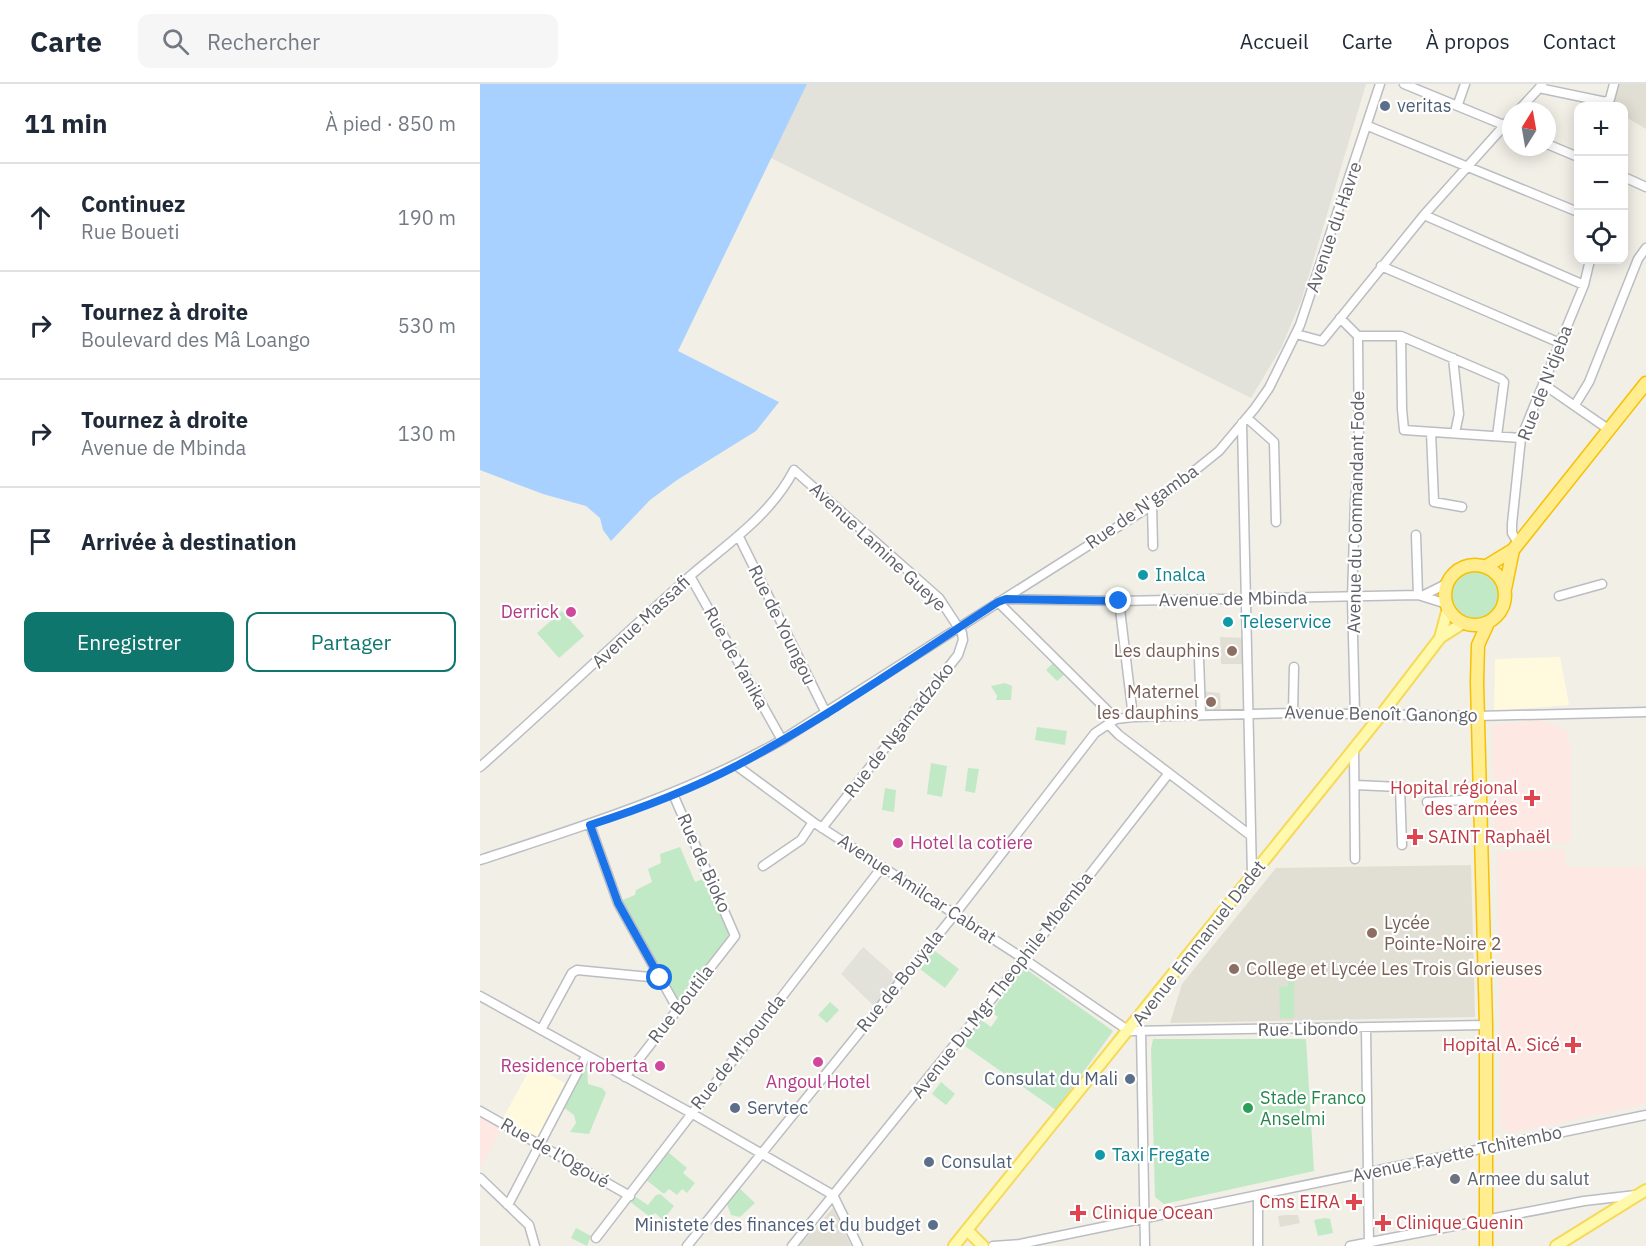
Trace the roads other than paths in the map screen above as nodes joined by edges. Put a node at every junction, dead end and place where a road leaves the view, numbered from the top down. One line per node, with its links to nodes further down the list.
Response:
1 (1380, 84): 9 (street, Avenue du Havre)
2 (1404, 84): 7 (street)
3 (1465, 84): 7 (street)
4 (1614, 84): 5 (street)
5 (1541, 86): 6 (street)
6 (1526, 102)
7 (1458, 104): 8 (street)
8 (1502, 121)
9 (1368, 126): 13 (street); 23 (street, Avenue du Havre)
10 (1502, 131): 13 (street)
11 (1556, 148): 12 (street)
12 (1576, 156)
13 (1466, 166): 16 (street); 17 (street)
14 (1628, 179): 15 (street)
15 (1646, 187)
16 (1574, 210)
17 (1424, 214): 20 (street); 21 (street)
18 (1646, 248): 31 (street)
19 (1589, 264): 21 (street, Rue de N'djeba)
20 (1380, 266): 22 (street); 26 (street)
21 (1584, 285): 26 (street, Rue de N'djeba)
22 (1340, 318): 23 (street); 24 (street)
23 (1296, 334): 28 (street, Avenue du Havre)
24 (1358, 336): 25 (street); 53 (street, Avenue du Commandant Fode)
25 (1401, 336): 27 (street); 34 (street)
26 (1560, 344): 29 (street, Rue de N'djeba)
27 (1453, 358): 35 (street); 36 (street)
28 (1280, 367): 32 (street, Rue de N'gamba)
29 (1543, 384): 31 (street); 37 (street, Rue de N'djeba)
30 (1646, 384): 33 (highway)
31 (1575, 405): 33 (street)
32 (1245, 420): 39 (street, Rue de N'gamba); 41 (street); 54 (street)
33 (1608, 429): 45 (highway)
34 (1431, 432): 35 (street); 40 (street)
35 (1455, 433): 36 (street)
36 (1497, 436): 37 (street)
37 (1521, 438): 45 (street, Rue de N'djeba)
38 (794, 470): 43 (street, Avenue Massafi); 60 (street, Avenue Lamine Gueye)
39 (1152, 505): 44 (street); 55 (street, Rue de N'gamba)
40 (1462, 507)
41 (1276, 522)
42 (1416, 535): 51 (street)
43 (739, 537): 47 (street, Avenue Massafi); 65 (street, Rue de Youngou)
44 (1153, 546)
45 (1515, 547): 46 (highway); 50 (highway)
46 (1485, 567): 48 (highway); 50 (highway)
47 (690, 576): 75 (street, Rue de Yanika); 78 (street, Avenue Massafi)
48 (1448, 583): 51 (street, Avenue de Mbinda); 57 (highway)
49 (1602, 584): 52 (street)
50 (1505, 589): 59 (highway)
51 (1421, 595): 53 (street, Avenue de Mbinda); 57 (street, Avenue de Mbinda)
52 (1559, 596)
53 (1352, 598): 54 (street, Avenue de Mbinda); 69 (street, Avenue du Commandant Fode)
54 (1246, 599): 56 (street, Avenue de Mbinda); 67 (street)
55 (1002, 600): 56 (street, Avenue de Mbinda); 60 (street, Rue de N'gamba); 74 (street)
56 (1119, 601): 73 (street)
57 (1447, 606): 58 (highway); 61 (main road, Avenue Emmanuel Dadet)
58 (1465, 623): 59 (highway); 61 (main road, Avenue Emmanuel Dadet); 62 (highway)
59 (1488, 623): 62 (highway)
60 (959, 627): 65 (street, Rue de N'gamba); 86 (street, Rue de Ngamadzoko)
61 (1440, 638): 71 (main road, Avenue Emmanuel Dadet)
62 (1478, 645): 72 (highway)
63 (1199, 658): 70 (street)
64 (1294, 667): 68 (street)
65 (826, 712): 75 (street, Rue de N'gamba)
66 (1646, 712): 72 (street, Avenue Benoît Ganongo)
67 (1248, 713): 68 (street, Avenue Benoît Ganongo); 70 (street, Avenue Benoît Ganongo); 87 (street)
68 (1293, 713): 69 (street, Avenue Benoît Ganongo)
69 (1355, 713): 71 (street, Avenue Benoît Ganongo)
70 (1201, 715): 73 (street, Avenue Benoît Ganongo)
71 (1381, 715): 72 (street, Avenue Benoît Ganongo); 76 (main road, Avenue Emmanuel Dadet)
72 (1478, 716): 82 (highway)
73 (1133, 717): 74 (street, Avenue Benoît Ganongo)
74 (1112, 721): 79 (street); 94 (street, Rue de Bouyala)
75 (782, 740): 77 (street, Rue de N'gamba)
76 (1354, 750): 80 (street); 93 (main road, Avenue Emmanuel Dadet)
77 (736, 766): 81 (street, Rue de N'gamba); 84 (street, Avenue Amilcar Cabrat)
78 (480, 767)
79 (1168, 773): 87 (street); 96 (street, Avenue Du Mgr Theophile Mbemba)
80 (1355, 785): 88 (street); 90 (street)
81 (673, 794): 85 (street, Rue de N'gamba); 95 (street, Rue de Bioko)
82 (1479, 799): 83 (street); 100 (highway)
83 (1427, 802)
84 (813, 822): 86 (street, Avenue Amilcar Cabrat); 91 (street)
85 (590, 825): 89 (street, Rue de N'gamba); 97 (street)
86 (822, 828): 92 (street, Avenue Amilcar Cabrat)
87 (1250, 835): 93 (street)
88 (1402, 845)
89 (480, 860)
90 (1355, 860)
91 (763, 867)
92 (882, 867): 94 (street, Avenue Amilcar Cabrat); 107 (street, Rue de M'bounda)
93 (1252, 876): 103 (main road, Avenue Emmanuel Dadet)
94 (955, 914): 96 (street, Avenue Amilcar Cabrat); 111 (street, Rue de Bouyala)
95 (735, 931): 99 (street, Rue Boutila)
96 (1024, 958): 103 (street, Avenue Amilcar Cabrat); 114 (street, Avenue Du Mgr Theophile Mbemba)
97 (660, 978): 99 (street); 102 (street)
98 (480, 996): 102 (street)
99 (677, 1008): 105 (street, Rue Boutila)
100 (1486, 1025): 101 (street, Rue Libondo); 110 (highway)
101 (1366, 1028): 103 (street, Rue Libondo); 112 (street)
102 (541, 1030): 104 (street)
103 (1135, 1031): 121 (street); 123 (main road, Avenue Emmanuel Dadet)
104 (586, 1056): 105 (street); 109 (street)
105 (625, 1077): 107 (street)
106 (480, 1111): 109 (street, Rue de l'Ogoué)
107 (691, 1113): 111 (street); 118 (street, Rue de M'bounda)
108 (1646, 1115): 110 (street, Avenue Fayette Tchitembo)
109 (539, 1143): 118 (street, Rue de l'Ogoué); 119 (street)
110 (1487, 1147): 112 (street, Avenue Fayette Tchitembo); 122 (highway)
111 (762, 1154): 116 (street); 130 (street, Rue de Bouyala)
112 (1367, 1173): 117 (street, Avenue Fayette Tchitembo); 126 (street)
113 (481, 1179): 119 (street)
114 (845, 1181): 116 (street, Avenue Du Mgr Theophile Mbemba); 120 (street)
115 (1644, 1194): 122 (street); 139 (main road); 140 (main road)
116 (833, 1195): 120 (street); 131 (street)
117 (1258, 1195): 121 (street, Avenue Fayette Tchitembo); 137 (street)
118 (630, 1196): 124 (street, Rue de M'bounda)
119 (508, 1205): 129 (street)
120 (842, 1211): 132 (street)
121 (1143, 1218): 125 (street, Avenue Fayette Tchitembo); 136 (street)
122 (1488, 1219): 126 (street); 127 (highway)
123 (968, 1231): 133 (main road, Avenue Emmanuel Dadet); 134 (main road)
124 (596, 1238)
125 (1032, 1244): 128 (street, Avenue Fayette Tchitembo)
126 (1369, 1244): 138 (street)
127 (1488, 1244)
128 (1019, 1245): 135 (street, Avenue Fayette Tchitembo)
129 (535, 1246)
130 (687, 1246)
131 (792, 1246)
132 (858, 1246)
133 (954, 1246)
134 (983, 1246)
135 (993, 1246)
136 (1144, 1246)
137 (1258, 1246)
138 (1350, 1246)
139 (1556, 1246)
140 (1564, 1246)

